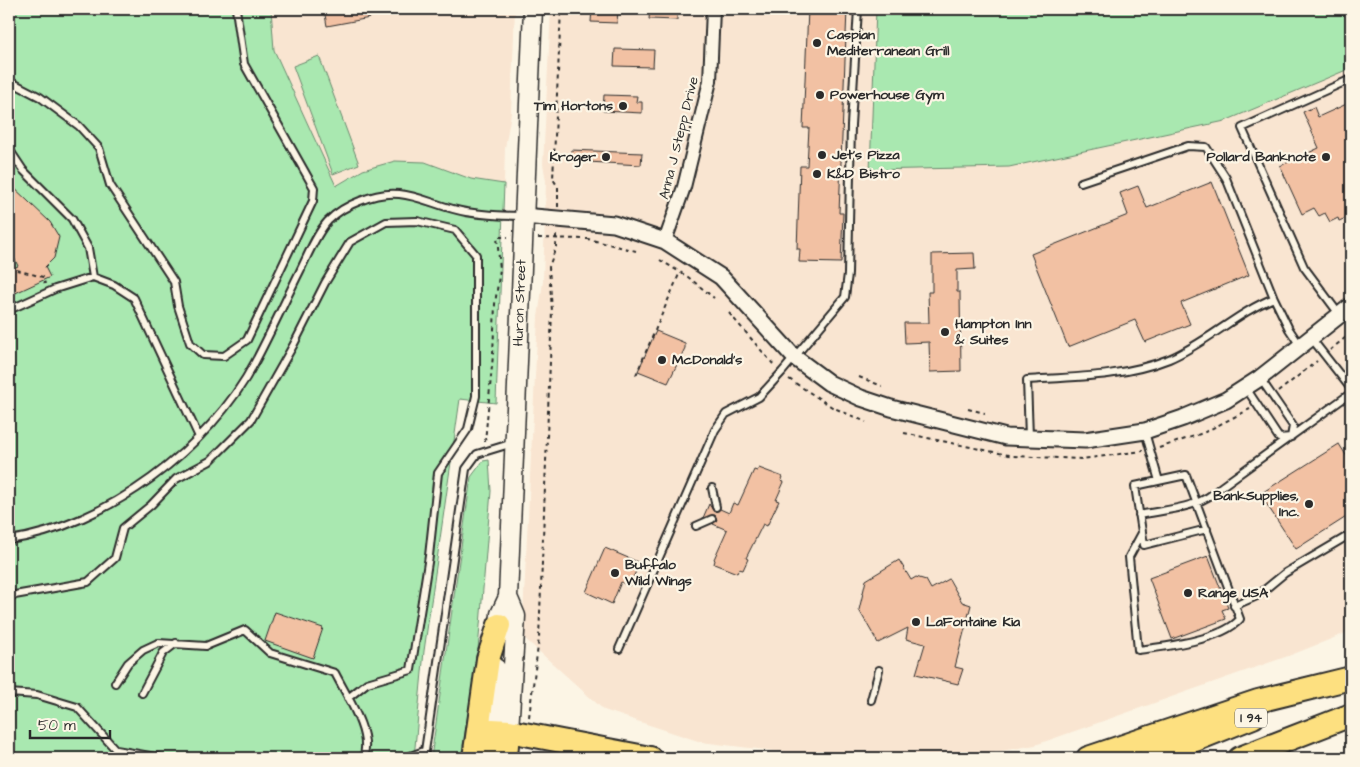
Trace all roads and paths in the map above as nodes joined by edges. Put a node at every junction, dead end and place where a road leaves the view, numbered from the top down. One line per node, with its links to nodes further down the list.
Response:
1 (236, 9): 7 (lane)
2 (532, 9): 11 (main road, Huron Street)
3 (561, 9): 10 (path)
4 (712, 9): 16 (street, Anna J Stepp Drive)
5 (858, 9): 31 (lane)
6 (1351, 79): 26 (lane)
7 (9, 84)
8 (10, 154): 21 (lane)
9 (1081, 182): 24 (lane)
10 (558, 204)
11 (523, 216): 16 (street); 49 (lane); 52 (main road, Huron Street)
12 (556, 234): 14 (path)
13 (500, 237): 55 (path)
14 (556, 238): 15 (path); 17 (path); 81 (path)
15 (548, 239)
16 (665, 241): 31 (street)
17 (636, 251)
18 (660, 260): 20 (path)
19 (9, 268): 22 (path)
20 (680, 272): 23 (path); 34 (path)
21 (93, 277): 22 (lane); 49 (lane)
22 (48, 292): 25 (lane)
23 (714, 298)
24 (1274, 298): 29 (lane); 51 (lane)
25 (9, 310)
26 (1345, 310): 29 (street)
27 (730, 313): 33 (path)
28 (1351, 333): 30 (path)
29 (1307, 343): 36 (street); 40 (lane)
30 (1330, 350)
31 (794, 357): 51 (street); 72 (lane)
32 (1317, 361): 41 (path)
33 (773, 364)
34 (636, 375)
35 (859, 377): 38 (path)
36 (1260, 378): 39 (street); 50 (lane)
37 (789, 379): 46 (path)
38 (882, 386)
39 (1246, 388): 47 (street); 50 (lane)
40 (1351, 389)
41 (1277, 392)
42 (1351, 393): 50 (lane)
43 (1252, 408): 53 (path)
44 (968, 409): 45 (path)
45 (985, 412)
46 (866, 422)
47 (1145, 431): 51 (street); 56 (lane)
48 (904, 432): 54 (path)
49 (199, 437): 66 (lane)
50 (1291, 437): 58 (lane)
51 (1029, 439)
52 (514, 443): 55 (lane); 68 (main road, Huron Street)
53 (1159, 448)
54 (1145, 451)
55 (483, 452): 82 (lane)
56 (1159, 481): 58 (lane); 60 (lane)
57 (712, 488): 59 (lane)
58 (1198, 504): 60 (lane); 63 (lane)
59 (716, 507)
60 (1139, 515): 64 (lane)
61 (712, 519): 62 (lane)
62 (696, 526)
63 (1207, 529): 64 (lane); 69 (lane)
64 (1142, 533): 69 (lane)
65 (1351, 534): 69 (lane)
66 (9, 540)
67 (9, 596): 78 (lane)
68 (508, 597): 70 (main road); 81 (main road)
69 (1234, 606)
70 (499, 625): 81 (main road); 87 (highway)
71 (176, 643): 75 (lane); 77 (lane); 78 (lane)
72 (619, 649)
73 (879, 670): 79 (lane)
74 (1351, 678): 91 (highway); 92 (highway, I 94)
75 (115, 683)
76 (9, 693): 84 (lane)
77 (142, 693)
78 (348, 698): 85 (lane)
79 (872, 700)
80 (1351, 715): 83 (highway, I 94)
81 (510, 727): 88 (main road); 89 (main road); 90 (highway)
82 (424, 755): 86 (lane)
83 (1245, 757)
84 (161, 758)
85 (363, 758)
86 (405, 758)
87 (474, 758)
88 (490, 758)
89 (507, 758)
90 (650, 758)
91 (1088, 758)
92 (1150, 758)

